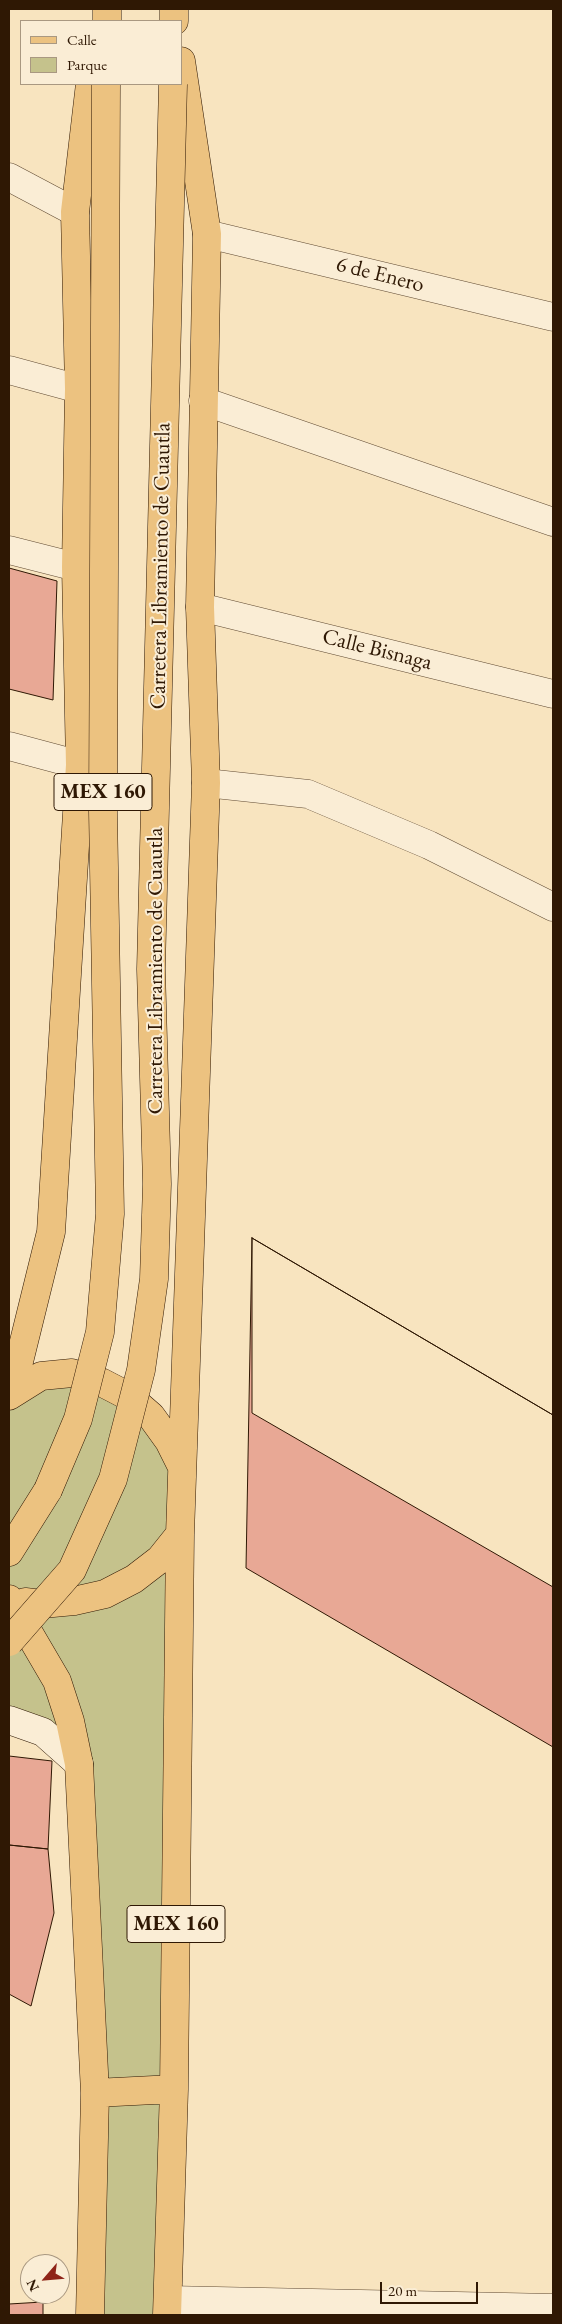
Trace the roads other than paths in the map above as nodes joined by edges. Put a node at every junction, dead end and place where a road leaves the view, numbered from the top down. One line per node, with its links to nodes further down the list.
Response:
1 (182, 68): 7 (main road, MEX 160)
2 (90, 85): 6 (main road, MEX 160)
3 (106, 85): 24 (main road, MEX 160, bridge)
4 (173, 85): 26 (main road, Carretera Libramiento de Cuautla / MEX 160, bridge)
5 (9, 177): 6 (street)
6 (75, 212): 10 (main road, MEX 160)
7 (207, 234): 8 (street, 6 de Enero); 11 (main road, MEX 160)
8 (553, 317)
9 (9, 370): 10 (street)
10 (79, 389): 14 (main road, MEX 160)
11 (203, 401): 12 (street); 15 (main road, MEX 160)
12 (553, 522)
13 (9, 550): 14 (street)
14 (76, 567): 18 (main road, MEX 160)
15 (200, 607): 16 (street, Calle Bisnaga); 19 (main road, MEX 160)
16 (553, 694)
17 (9, 746): 18 (street)
18 (80, 765): 21 (main road, MEX 160)
19 (206, 783): 20 (street); 22 (main road, MEX 160)
20 (553, 907)
21 (10, 1395): 22 (main road)
22 (183, 1468): 23 (main road, MEX 160)
23 (180, 1534): 25 (main road); 29 (main road, MEX 160)
24 (9, 1552)
25 (9, 1599): 28 (main road)
26 (9, 1642)
27 (9, 1720): 28 (street)
28 (79, 1764): 30 (main road)
29 (174, 2089): 30 (main road); 31 (main road, MEX 160)
30 (94, 2093): 33 (main road)
31 (167, 2308): 32 (street)
32 (553, 2308)
33 (90, 2315)

